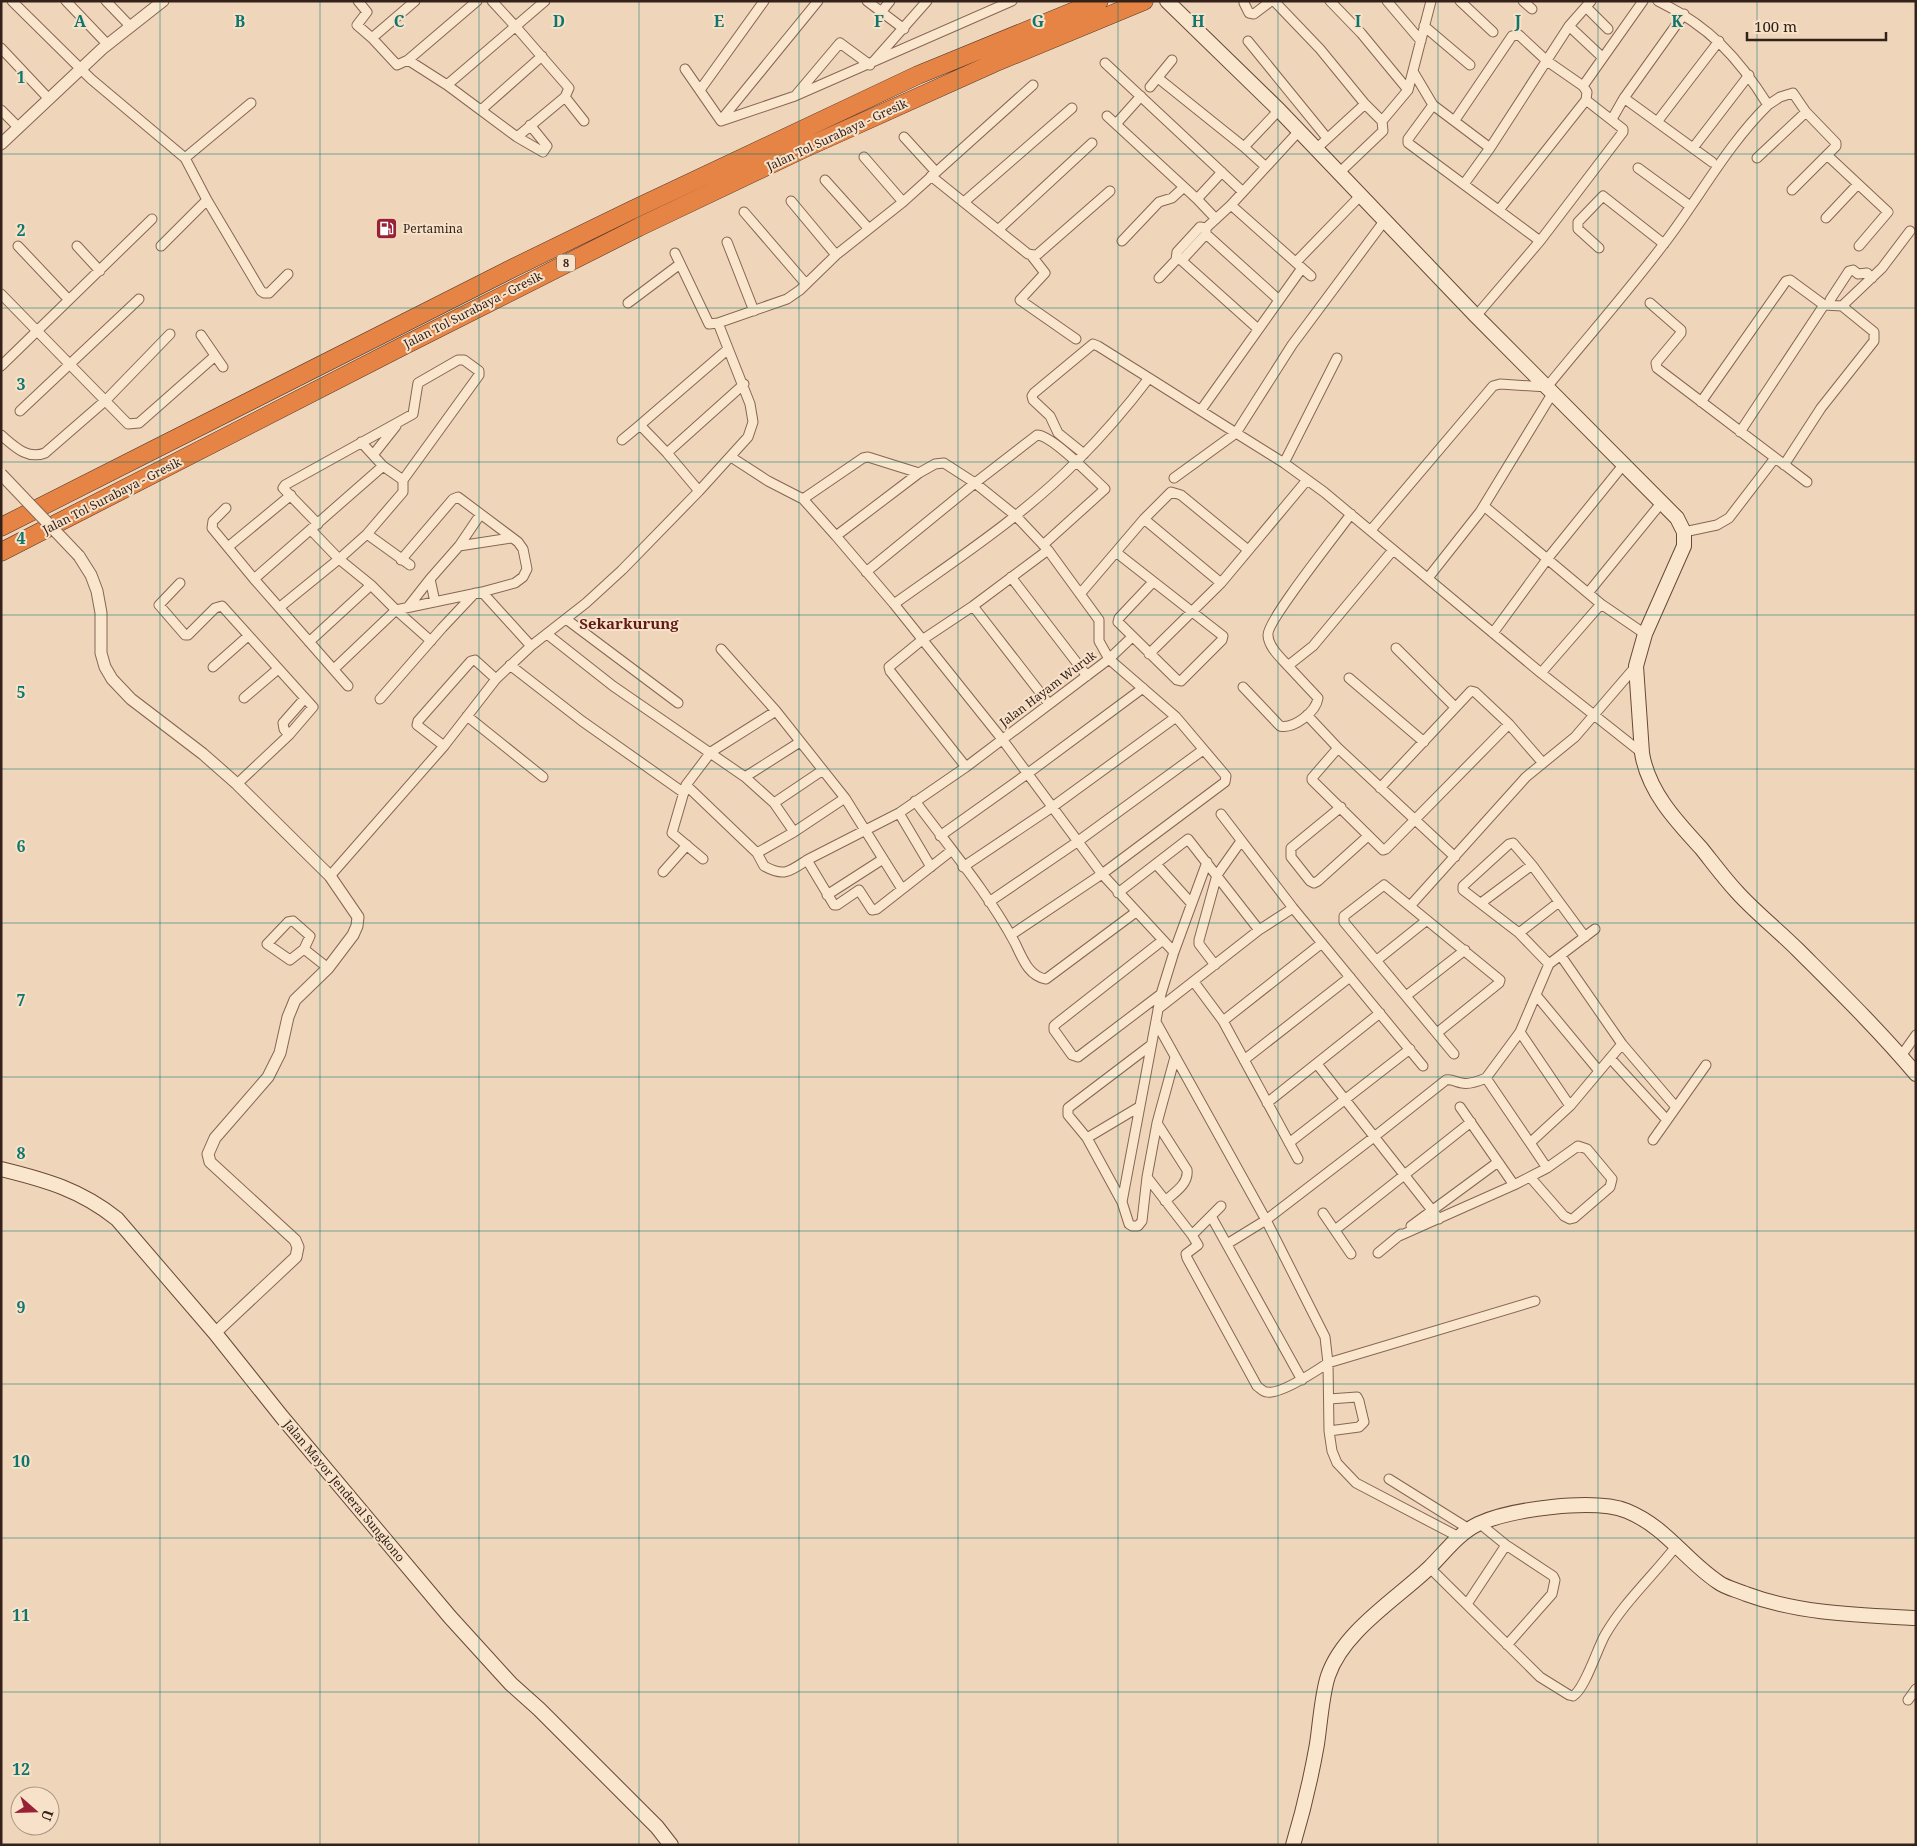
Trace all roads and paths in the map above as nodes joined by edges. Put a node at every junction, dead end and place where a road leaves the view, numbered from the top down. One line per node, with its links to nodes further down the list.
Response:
1 (12, 1): 56 (street)
2 (66, 1): 45 (street)
3 (106, 1): 36 (street)
4 (163, 1): 36 (street)
5 (358, 1): 41 (street)
6 (460, 1): 30 (street)
7 (477, 1): 30 (street)
8 (492, 1): 37 (street)
9 (545, 1): 37 (street)
10 (764, 1): 64 (street)
11 (818, 1): 83 (street)
12 (867, 1): 32 (street)
13 (890, 1): 32 (street)
14 (927, 1): 38 (street)
15 (1012, 1): 53 (street)
16 (1100, 1): 220 (highway, Jalan Tol Surabaya - Gresik / 8)
17 (1144, 1): 232 (highway, Jalan Tol Surabaya - Gresik / 8)
18 (1167, 1): 79 (main road)
19 (1272, 1): 28 (street); 73 (street)
20 (1330, 1): 65 (street)
21 (1387, 1): 43 (street)
22 (1430, 1): 34 (street)
23 (1460, 1): 40 (street)
24 (1523, 1): 31 (street)
25 (1642, 1): 48 (street)
26 (1658, 1): 33 (street)
27 (411, 3): 41 (street)
28 (1244, 4)
29 (1588, 4): 35 (street); 39 (street)
30 (467, 9): 49 (street)
31 (1532, 9)
32 (882, 11): 38 (street)
33 (1684, 14): 44 (street); 69 (street)
34 (1424, 26): 43 (street); 54 (street)
35 (1569, 26): 48 (street); 51 (street)
36 (130, 27): 45 (street)
37 (516, 27): 47 (street); 60 (street)
38 (904, 29): 53 (street)
39 (1608, 29)
40 (1493, 32)
41 (372, 38): 49 (street)
42 (1248, 41): 94 (street)
43 (1421, 41): 57 (street)
44 (1719, 41): 58 (street); 87 (street)
45 (108, 45): 56 (street)
46 (1, 48): 70 (street)
47 (542, 56): 68 (street); 78 (street)
48 (1602, 57): 62 (street)
49 (408, 60): 60 (street)
50 (1172, 60): 59 (street)
51 (1547, 61): 62 (street); 84 (street); 98 (street)
52 (1106, 63): 67 (street)
53 (871, 64): 66 (street); 66 (street)
54 (1470, 65)
55 (685, 69): 64 (street)
56 (80, 70): 70 (street); 103 (street)
57 (1414, 73): 65 (street); 74 (street)
58 (1749, 74): 75 (street); 99 (street)
59 (1158, 78): 63 (street); 97 (street)
60 (447, 85): 78 (street)
61 (1033, 85): 110 (street)
62 (1583, 86): 71 (street)
63 (1150, 87)
64 (700, 90): 83 (street)
65 (1408, 90): 86 (street)
66 (795, 96): 83 (street)
67 (1141, 96): 88 (street); 108 (street)
68 (565, 97): 85 (street); 89 (street)
69 (1624, 98): 82 (street); 87 (street)
70 (49, 99): 90 (street)
71 (1586, 100): 82 (street); 126 (street)
72 (251, 103): 103 (street)
73 (1365, 104): 86 (street); 94 (street)
74 (1433, 105): 84 (street); 112 (street)
75 (1768, 105): 80 (street); 125 (street)
76 (1072, 108): 123 (street)
77 (1, 110): 90 (street)
78 (481, 110): 93 (street)
79 (1279, 110): 91 (main road); 97 (street)
80 (1806, 112): 101 (street); 104 (street)
81 (1107, 116): 88 (street)
82 (1612, 119): 137 (street)
83 (721, 120)
84 (1455, 120): 98 (street)
85 (584, 121)
86 (1382, 121): 109 (street)
87 (1657, 122): 99 (street)
88 (1116, 124): 114 (street)
89 (530, 125): 93 (street); 93 (street)
90 (19, 128): 96 (street)
91 (1299, 131): 100 (main road); 106 (street)
92 (904, 136): 110 (street)
93 (517, 137)
94 (1327, 138): 100 (street)
95 (1092, 143): 133 (street)
96 (1, 144)
97 (1244, 147): 106 (street)
98 (1490, 148): 112 (street)
99 (1693, 148): 105 (street)
100 (1316, 149): 109 (main road)
101 (1827, 155): 113 (street); 116 (street)
102 (864, 157): 122 (street)
103 (185, 158): 120 (street)
104 (1757, 158)
105 (1712, 162)
106 (1266, 167): 117 (street)
107 (1638, 168): 125 (street)
108 (1222, 172): 117 (street); 119 (street)
109 (1340, 173): 118 (main road)
110 (934, 174): 122 (street); 123 (street)
111 (826, 180): 132 (street)
112 (1464, 184): 126 (street)
113 (1858, 184): 128 (street); 143 (street)
114 (1184, 187): 119 (street); 136 (street)
115 (1110, 190): 146 (street)
116 (1792, 190)
117 (1243, 192): 124 (street)
118 (1361, 195): 131 (main road); 150 (street)
119 (1197, 199): 130 (street)
120 (207, 200): 142 (street); 152 (street)
121 (791, 201): 147 (street)
122 (903, 202): 132 (street)
123 (964, 202): 133 (street)
124 (1231, 206): 130 (street); 150 (street)
125 (1690, 206): 139 (street)
126 (1499, 210): 137 (street)
127 (744, 212): 156 (street)
128 (1826, 218)
129 (152, 219): 151 (street)
130 (1216, 219): 134 (street)
131 (1384, 220): 166 (main road); 189 (street)
132 (870, 229): 147 (street)
133 (998, 230): 146 (street)
134 (1206, 231): 148 (street); 160 (street)
135 (1910, 231): 155 (street)
136 (1122, 241)
137 (1540, 241): 166 (street)
138 (727, 242): 165 (street)
139 (1664, 244): 144 (street); 181 (street)
140 (18, 246): 159 (street)
141 (77, 246): 151 (street)
142 (161, 246)
143 (1860, 246)
144 (1599, 248)
145 (675, 253): 149 (street)
146 (1031, 255): 172 (street)
147 (836, 256): 156 (street)
148 (1178, 260): 154 (street); 168 (street)
149 (680, 264): 161 (street); 167 (street)
150 (1299, 265): 153 (street); 160 (street)
151 (100, 271): 159 (street)
152 (288, 274)
153 (1311, 276)
154 (1159, 278)
155 (1872, 278): 163 (street); 164 (street)
156 (806, 284): 165 (street)
157 (1, 294): 169 (street)
158 (139, 299): 176 (street)
159 (69, 300): 169 (street)
160 (1279, 300): 168 (street)
161 (628, 303)
162 (1650, 303): 183 (street)
163 (1827, 305): 164 (street); 183 (street); 188 (street)
164 (1842, 306): 201 (street)
165 (754, 311): 167 (street)
166 (1476, 316): 181 (main road)
167 (718, 323): 173 (street)
168 (1258, 329): 184 (street)
169 (38, 332): 176 (street); 177 (street)
170 (170, 334): 182 (street)
171 (201, 335): 174 (street)
172 (1076, 339)
173 (727, 350): 180 (street); 187 (street)
174 (215, 356): 178 (street); 182 (street)
175 (1337, 358): 199 (street)
176 (71, 364): 182 (street); 185 (street)
177 (1, 366)
178 (222, 367)
179 (1149, 378): 184 (street); 194 (street); 194 (street)
180 (744, 384): 193 (street); 196 (street)
181 (1550, 390): 200 (main road); 214 (street); 222 (street)
182 (106, 400): 190 (street)
183 (1701, 402): 188 (street)
184 (1201, 410): 189 (street)
185 (20, 412)
186 (399, 423): 192 (street); 195 (street); 206 (street)
187 (640, 425): 191 (street); 193 (street)
188 (1740, 432): 197 (street)
189 (1236, 434): 199 (street); 205 (street)
190 (1, 435)
191 (622, 440)
192 (361, 442): 195 (street); 211 (street)
193 (667, 454): 210 (street)
194 (1084, 454): 198 (street)
195 (373, 455): 202 (street)
196 (730, 457): 210 (street); 212 (street)
197 (1775, 458): 201 (street); 223 (street)
198 (1076, 462): 209 (street); 218 (street); 229 (street)
199 (1284, 463): 207 (street)
200 (1624, 464): 213 (main road); 234 (street)
201 (1784, 465): 208 (street)
202 (383, 466): 206 (street); 221 (street)
203 (919, 473): 209 (street); 212 (street); 225 (street)
204 (1, 474): 310 (street, bridge)
205 (1174, 478)
206 (403, 480): 224 (street)
207 (1307, 480): 216 (street); 230 (street)
208 (1807, 482)
209 (975, 483): 218 (street); 238 (street)
210 (698, 491): 258 (street)
211 (291, 496): 221 (street); 228 (street)
212 (803, 499): 225 (street)
213 (1662, 502): 223 (main road); 249 (street)
214 (1484, 506): 234 (street); 240 (street)
215 (226, 508): 228 (street)
216 (1351, 514): 222 (street); 275 (street)
217 (480, 515): 226 (street); 227 (street); 236 (street)
218 (1016, 516): 229 (street); 251 (street)
219 (1144, 518): 230 (street); 233 (street); 245 (street)
220 (1, 527)
221 (315, 527): 235 (street); 241 (street)
222 (1371, 530): 231 (street)
223 (1684, 532): 261 (main road)
224 (367, 534): 235 (street); 236 (street)
225 (836, 536): 238 (street)
226 (511, 538): 227 (street); 247 (street)
227 (459, 546): 242 (street)
228 (228, 547): 241 (street)
229 (1046, 547): 239 (street); 248 (street)
230 (1248, 550): 245 (street)
231 (1393, 550): 240 (street); 275 (street)
232 (1, 552)
233 (1117, 553): 243 (street); 248 (street)
234 (1548, 558): 249 (street); 259 (street)
235 (339, 560): 246 (street); 254 (street)
236 (401, 560): 237 (street)
237 (410, 565)
238 (866, 572): 251 (street)
239 (1011, 577): 253 (street); 279 (street)
240 (1428, 578): 259 (street)
241 (254, 579): 254 (street)
242 (430, 579): 250 (street); 255 (street)
243 (1153, 582): 257 (street); 263 (street)
244 (180, 583): 262 (street)
245 (1221, 583): 257 (street)
246 (371, 585): 256 (street); 266 (street)
247 (478, 593): 250 (street); 265 (street); 267 (street)
248 (1080, 594): 271 (street)
249 (1588, 594): 252 (street)
250 (436, 602): 255 (street)
251 (894, 604): 264 (street)
252 (1601, 604): 261 (street); 278 (street)
253 (973, 606): 264 (street); 288 (street)
254 (280, 607): 266 (street)
255 (408, 607): 256 (street)
256 (396, 610): 265 (street); 277 (street)
257 (1191, 612): 270 (street); 270 (street)
258 (566, 619): 260 (street); 287 (street)
259 (1493, 633): 278 (street)
260 (547, 634): 267 (street); 302 (street)
261 (1645, 634): 273 (main road)
262 (248, 636): 274 (street); 276 (street)
263 (1132, 637): 270 (street); 271 (street, Jalan Hayam Wuruk)
264 (922, 640): 296 (street); 305 (street)
265 (431, 641): 286 (street)
266 (310, 642): 277 (street)
267 (531, 646): 272 (street)
268 (1396, 648): 289 (street)
269 (721, 649): 290 (street)
270 (1149, 654)
271 (1110, 659): 279 (street, Jalan Hayam Wuruk); 284 (street)
272 (510, 665): 281 (street); 312 (street, Jalan Hayam Wuruk)
273 (1636, 666): 292 (street); 303 (main road)
274 (213, 667)
275 (1289, 667): 291 (street)
276 (278, 669): 285 (street); 310 (street)
277 (334, 669): 282 (street)
278 (1540, 673): 292 (street)
279 (1087, 676): 288 (street, Jalan Hayam Wuruk)
280 (1349, 678): 298 (street)
281 (496, 679): 293 (street); 299 (street)
282 (348, 686)
283 (1242, 687): 291 (street)
284 (1143, 688): 294 (street); 307 (street)
285 (244, 698)
286 (380, 699)
287 (678, 702)
288 (1049, 704): 296 (street, Jalan Hayam Wuruk)
289 (1455, 707): 295 (street); 298 (street)
290 (776, 711): 297 (street); 302 (street)
291 (1307, 715): 300 (street)
292 (1594, 715): 303 (street); 304 (street)
293 (467, 716): 299 (street); 308 (street)
294 (1176, 717): 301 (street); 317 (street)
295 (1509, 724): 304 (street); 320 (street)
296 (1002, 740): 305 (street, Jalan Hayam Wuruk); 307 (street)
297 (800, 742): 306 (street); 309 (street)
298 (1424, 742): 311 (street)
299 (444, 746): 342 (street)
300 (1338, 748): 311 (street); 316 (street)
301 (1203, 750): 326 (street); 340 (street)
302 (711, 752): 309 (street); 312 (street)
303 (1642, 753): 385 (main road)
304 (1542, 762): 330 (street)
305 (966, 767): 314 (street, Jalan Hayam Wuruk)
306 (822, 770): 313 (street); 315 (street)
307 (1027, 774): 317 (street); 323 (street)
308 (543, 777)
309 (745, 777): 315 (street)
310 (237, 784): 342 (street)
311 (1380, 788): 320 (street)
312 (685, 789): 327 (street); 329 (street, Jalan Hayam Wuruk)
313 (845, 798): 321 (street); 322 (street)
314 (915, 801): 318 (street, Jalan Hayam Wuruk); 323 (street)
315 (774, 803): 322 (street)
316 (1341, 807): 324 (street); 324 (street)
317 (1051, 808): 326 (street); 338 (street)
318 (898, 813): 321 (street, Jalan Hayam Wuruk); 337 (street)
319 (1221, 814): 325 (street)
320 (1416, 820): 324 (street); 330 (street)
321 (864, 830): 332 (street); 333 (street, Jalan Hayam Wuruk)
322 (794, 832): 329 (street)
323 (940, 836): 328 (street)
324 (1368, 836)
325 (1241, 841): 341 (street); 351 (street)
326 (1077, 842): 340 (street); 346 (street)
327 (687, 845): 331 (street); 339 (street)
328 (951, 851): 337 (street); 338 (street)
329 (757, 853): 333 (street, Jalan Hayam Wuruk)
330 (1455, 857): 350 (street)
331 (703, 859)
332 (883, 859): 343 (street); 345 (street)
333 (807, 860): 345 (street)
334 (1207, 862): 335 (street); 341 (street); 348 (street)
335 (1156, 864): 344 (street); 348 (street)
336 (1532, 864): 347 (street); 349 (street); 349 (street)
337 (931, 867): 343 (street)
338 (964, 867): 346 (street)
339 (663, 872)
340 (1102, 874): 344 (street); 357 (street)
341 (1217, 875): 355 (street); 367 (street)
342 (330, 876): 368 (street)
343 (902, 889): 345 (street)
344 (1118, 893): 352 (street)
345 (827, 895)
346 (989, 902): 357 (street)
347 (1559, 902): 356 (street); 358 (street)
348 (1191, 903): 363 (street)
349 (1481, 903): 356 (street)
350 (1410, 906): 353 (street); 365 (street)
351 (1292, 908): 355 (street); 360 (street)
352 (1136, 912): 357 (street); 359 (street)
353 (1427, 920): 362 (street); 365 (street)
354 (1594, 929): 358 (street)
355 (1259, 930): 367 (street)
356 (1519, 933): 366 (street)
357 (1011, 936)
358 (1585, 937): 364 (street)
359 (1163, 940): 363 (street); 371 (street)
360 (1322, 944): 369 (street); 376 (street)
361 (304, 948): 361 (street); 368 (street)
362 (1465, 950): 372 (street); 379 (street)
363 (1174, 952): 371 (street)
364 (1561, 956): 366 (street); 381 (street)
365 (1377, 960): 372 (street)
366 (1549, 964): 373 (street)
367 (1215, 965): 370 (street)
368 (328, 968): 432 (street)
369 (1350, 977): 375 (street); 388 (street)
370 (1194, 982): 374 (street); 376 (street)
371 (1161, 994): 374 (street)
372 (1406, 996): 379 (street)
373 (1536, 996): 378 (street); 392 (street)
374 (1158, 1009): 377 (street)
375 (1380, 1013): 383 (street); 389 (street)
376 (1222, 1021): 388 (street)
377 (1156, 1022): 382 (street); 386 (street)
378 (1520, 1032): 394 (street); 397 (street)
379 (1437, 1033): 384 (street)
380 (1916, 1035): 385 (street)
381 (1622, 1044): 387 (street); 398 (street)
382 (1151, 1045): 400 (street); 405 (street)
383 (1410, 1049): 391 (street); 395 (street)
384 (1454, 1054)
385 (1901, 1056): 393 (main road)
386 (1175, 1057): 403 (street); 424 (street)
387 (1610, 1058): 392 (street); 401 (street)
388 (1244, 1060): 396 (street)
389 (1317, 1064): 395 (street); 396 (street)
390 (1706, 1065): 398 (street)
391 (1424, 1066)
392 (1599, 1070): 397 (street)
393 (1916, 1074)
394 (1486, 1078): 404 (street); 407 (street)
395 (1345, 1100): 404 (street); 408 (street)
396 (1267, 1103): 408 (street)
397 (1570, 1106): 407 (street)
398 (1675, 1106): 401 (street)
399 (1460, 1107): 402 (street)
400 (1140, 1108): 405 (street); 417 (street)
401 (1666, 1119): 406 (street)
402 (1471, 1122): 410 (street); 413 (street)
403 (1157, 1123): 414 (street); 418 (street)
404 (1374, 1137): 413 (street); 424 (street)
405 (1087, 1138): 417 (street)
406 (1652, 1140)
407 (1531, 1142): 411 (street)
408 (1289, 1143): 409 (street)
409 (1298, 1159)
410 (1498, 1162): 416 (street); 420 (street)
411 (1548, 1168): 415 (street); 415 (street)
412 (1, 1169): 432 (main road, Jalan Mayor Jenderal Sungkono)
413 (1404, 1175): 420 (street); 425 (street)
414 (1147, 1177): 417 (street); 418 (street)
415 (1530, 1177): 416 (street)
416 (1514, 1185): 423 (street)
417 (1122, 1202)
418 (1165, 1202): 426 (street)
419 (1221, 1206): 422 (street)
420 (1432, 1211): 423 (street); 427 (street)
421 (1323, 1213): 425 (street)
422 (1211, 1216): 426 (street); 428 (street)
423 (1439, 1219): 427 (street)
424 (1266, 1220): 428 (street); 433 (street)
425 (1335, 1230): 430 (street)
426 (1192, 1235): 434 (street)
427 (1397, 1237): 429 (street)
428 (1227, 1244): 434 (street)
429 (1378, 1253)
430 (1351, 1254)
431 (1535, 1301): 433 (street)
432 (215, 1333): 447 (main road, Jalan Mayor Jenderal Sungkono)
433 (1328, 1363): 434 (street); 435 (street)
434 (1302, 1380)
435 (1329, 1398): 436 (street); 436 (street)
436 (1329, 1431): 438 (street)
437 (1389, 1479): 438 (street)
438 (1469, 1530): 439 (street); 440 (main road); 441 (main road)
439 (1506, 1544): 442 (street); 444 (street)
440 (1677, 1545): 443 (main road); 444 (street)
441 (1429, 1568): 442 (street); 448 (main road)
442 (1467, 1604): 444 (street)
443 (1916, 1618)
444 (1507, 1645)
445 (1916, 1689): 446 (street)
446 (1908, 1700)
447 (671, 1845)
448 (1293, 1845)

